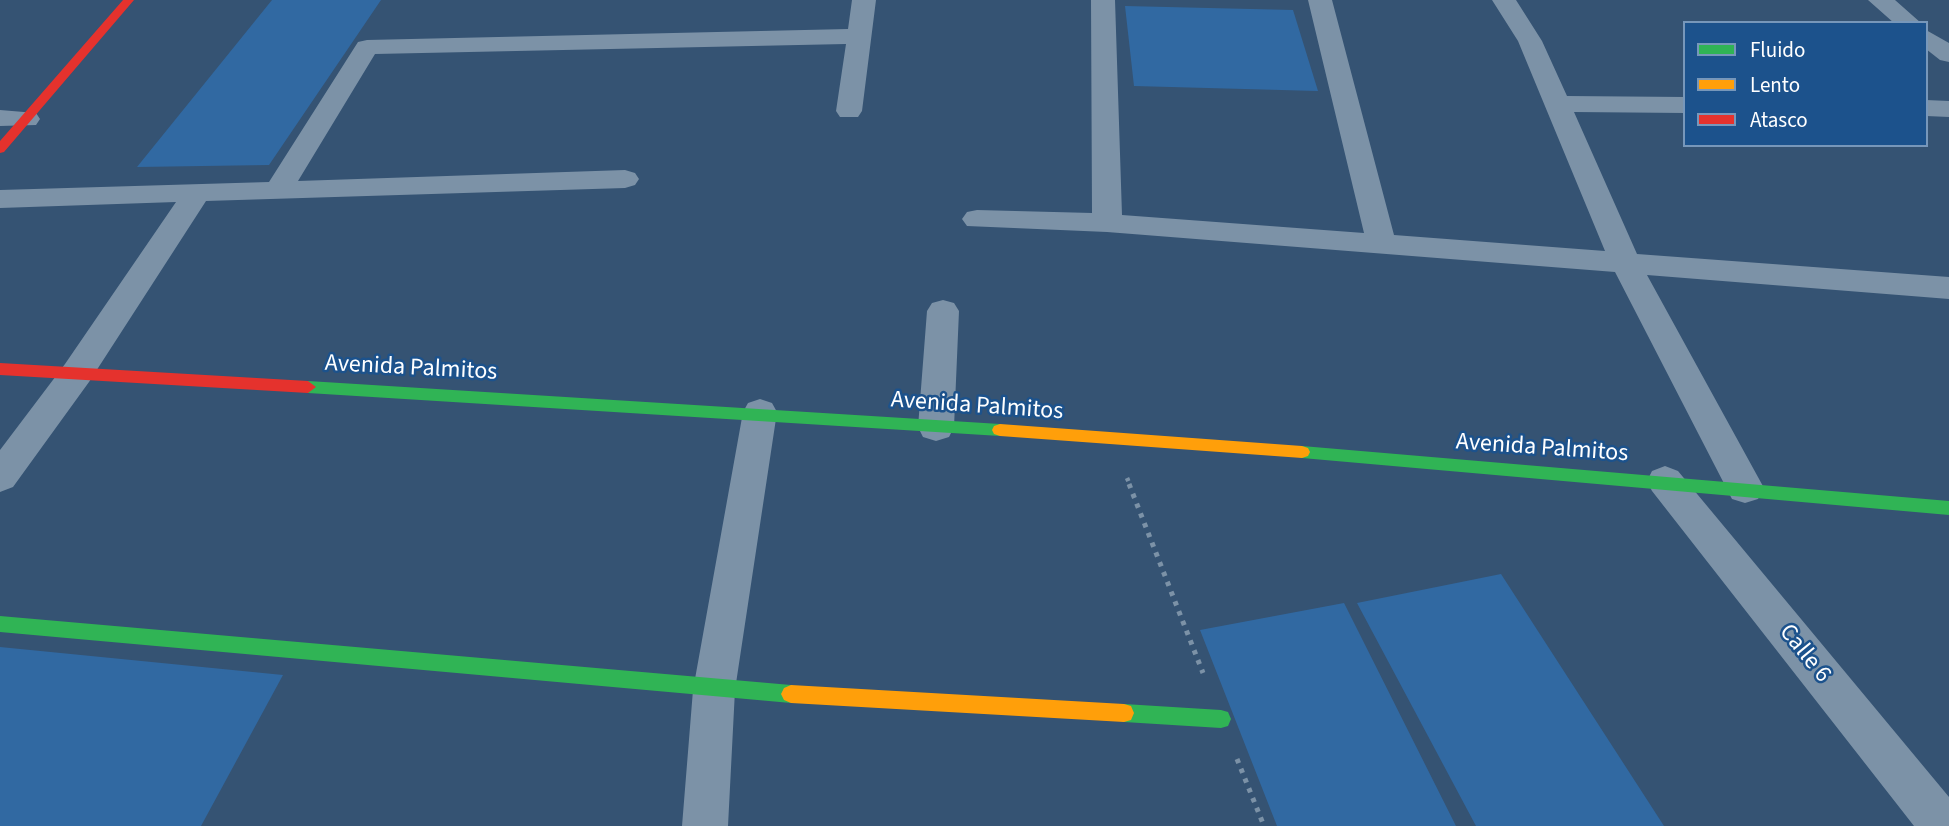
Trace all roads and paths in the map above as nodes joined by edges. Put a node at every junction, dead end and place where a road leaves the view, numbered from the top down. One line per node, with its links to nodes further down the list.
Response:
1 (128, 0): 17 (street)
2 (864, 0): 8 (street)
3 (1103, 0): 24 (street)
4 (1320, 0): 25 (street)
5 (1504, 0): 11 (street)
6 (1881, 0): 7 (street)
7 (1907, 21)
8 (860, 36): 15 (street); 20 (street)
9 (1928, 39): 10 (street)
10 (1949, 55)
11 (1559, 104): 12 (street); 26 (street)
12 (1683, 105)
13 (1928, 108): 14 (street)
14 (1949, 109)
15 (849, 111)
16 (0, 118): 17 (street)
17 (27, 119): 18 (street)
18 (0, 149)
19 (625, 179): 20 (street)
20 (279, 188): 21 (street)
21 (198, 192): 22 (street); 30 (street)
22 (0, 199)
23 (977, 219): 24 (street)
24 (1107, 223): 25 (street)
25 (1382, 246): 26 (street)
26 (1627, 266): 27 (street); 36 (street)
27 (1949, 288)
28 (943, 311): 32 (street)
29 (0, 369): 30 (street, Avenida Palmitos)
30 (77, 373): 31 (street, Avenida Palmitos); 34 (street)
31 (760, 412): 32 (street, Avenida Palmitos); 39 (street)
32 (936, 427): 33 (street, Avenida Palmitos)
33 (1112, 440): 35 (street, Avenida Palmitos); 40 (path)
34 (0, 477)
35 (1665, 481): 36 (street, Avenida Palmitos); 43 (street, Calle 6)
36 (1745, 488): 37 (street, Avenida Palmitos)
37 (1949, 508)
38 (0, 624): 39 (street)
39 (714, 690): 40 (street); 41 (street)
40 (1221, 719): 42 (path)
41 (705, 826)
42 (1264, 826)
43 (1942, 826)

